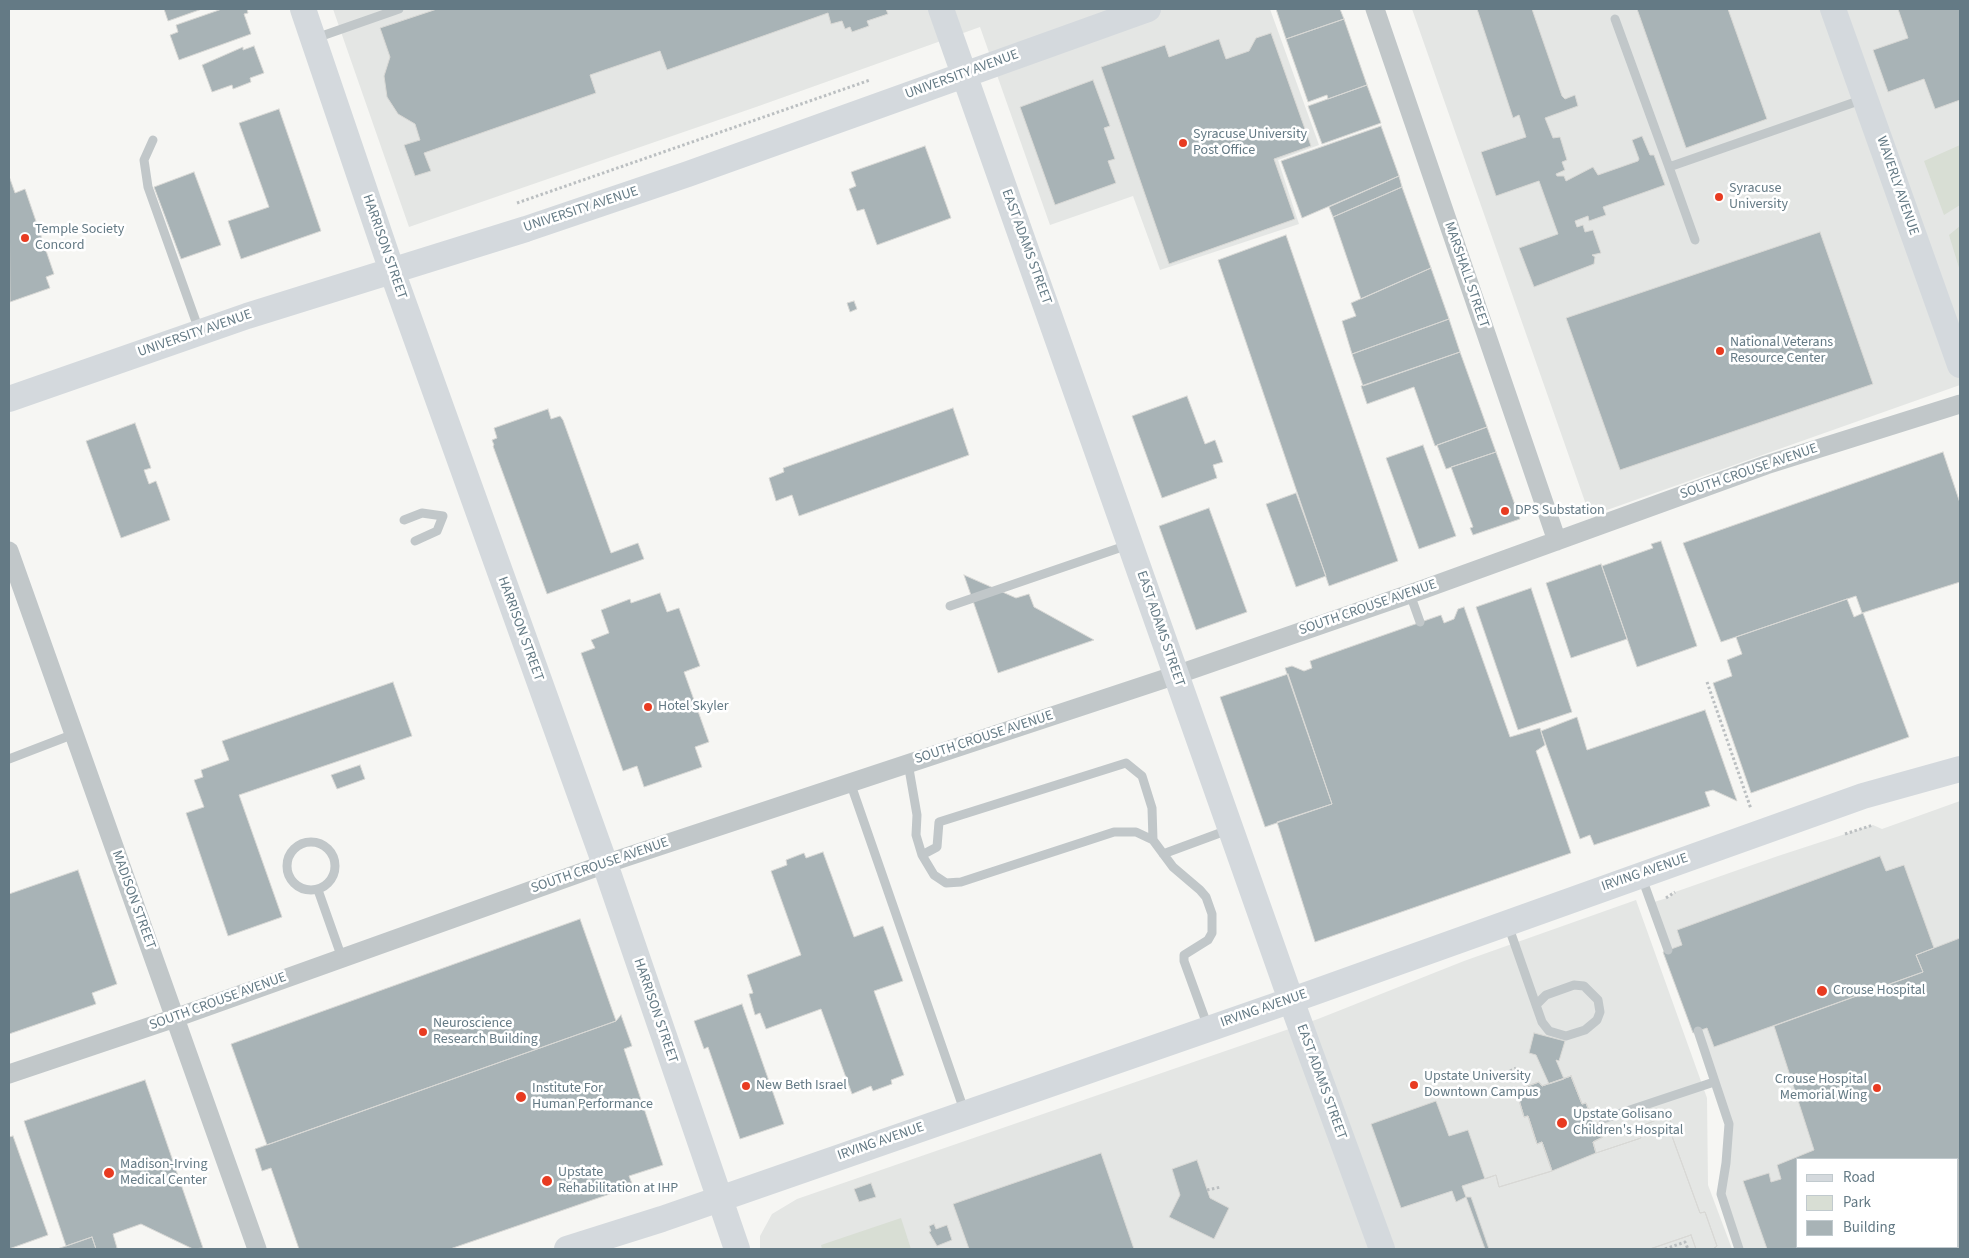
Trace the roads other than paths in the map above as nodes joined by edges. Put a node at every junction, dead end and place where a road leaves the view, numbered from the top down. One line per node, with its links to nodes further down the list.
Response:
1 (303, 9): 8 (street, HARRISON STREET)
2 (399, 9): 8 (lane)
3 (941, 9): 9 (street, EAST ADAMS STREET)
4 (1148, 9): 9 (street, UNIVERSITY AVENUE)
5 (1375, 9): 21 (street, MARSHALL STREET)
6 (1833, 9): 10 (street, WAVERLY AVENUE)
7 (1615, 19): 12 (lane)
8 (314, 39): 14 (street, HARRISON STREET)
9 (964, 74): 14 (street, UNIVERSITY AVENUE); 22 (street, EAST ADAMS STREET)
10 (1866, 98): 12 (lane); 16 (street, WAVERLY AVENUE)
11 (153, 140): 15 (lane)
12 (1669, 167): 13 (lane)
13 (1695, 240)
14 (392, 272): 15 (street, UNIVERSITY AVENUE); 37 (street, HARRISON STREET)
15 (200, 332): 17 (street, UNIVERSITY AVENUE)
16 (1960, 364)
17 (9, 399)
18 (1960, 404): 21 (street, SOUTH CROUSE AVENUE)
19 (404, 520): 20 (lane)
20 (415, 541)
21 (1557, 541): 24 (street, SOUTH CROUSE AVENUE)
22 (1131, 544): 25 (lane); 27 (street, EAST ADAMS STREET)
23 (9, 551): 28 (street, MADISON STREET)
24 (1410, 594): 26 (lane); 27 (street, SOUTH CROUSE AVENUE)
25 (950, 606)
26 (1420, 622)
27 (1176, 675): 30 (street, SOUTH CROUSE AVENUE); 33 (street, EAST ADAMS STREET)
28 (74, 734): 29 (lane); 45 (street, MADISON STREET)
29 (9, 759)
30 (908, 763): 32 (street, SOUTH CROUSE AVENUE); 36 (lane)
31 (1960, 772): 38 (street, IRVING AVENUE)
32 (850, 782): 37 (street, SOUTH CROUSE AVENUE); 50 (lane)
33 (1230, 829): 35 (lane); 43 (street, EAST ADAMS STREET)
34 (1153, 840): 35 (lane); 36 (lane); 36 (lane)
35 (1163, 854): 46 (lane)
36 (922, 855)
37 (605, 864): 42 (street, SOUTH CROUSE AVENUE); 52 (street, HARRISON STREET)
38 (1641, 874): 40 (street, IRVING AVENUE); 41 (lane)
39 (318, 890): 39 (lane); 42 (lane)
40 (1508, 922): 43 (street, IRVING AVENUE); 44 (lane)
41 (1668, 950)
42 (342, 958): 45 (street, SOUTH CROUSE AVENUE)
43 (1291, 1000): 46 (street, IRVING AVENUE); 56 (street, EAST ADAMS STREET)
44 (1536, 1005): 44 (lane)
45 (175, 1018): 48 (street, SOUTH CROUSE AVENUE); 53 (street, MADISON STREET)
46 (1208, 1028): 50 (street, IRVING AVENUE)
47 (1698, 1031): 49 (lane)
48 (9, 1074)
49 (1714, 1082): 51 (lane); 57 (lane)
50 (965, 1113): 52 (street, IRVING AVENUE)
51 (1603, 1119)
52 (720, 1198): 54 (street, IRVING AVENUE); 55 (street, HARRISON STREET)
53 (257, 1249)
54 (567, 1249)
55 (737, 1249)
56 (1382, 1249)
57 (1739, 1249)

